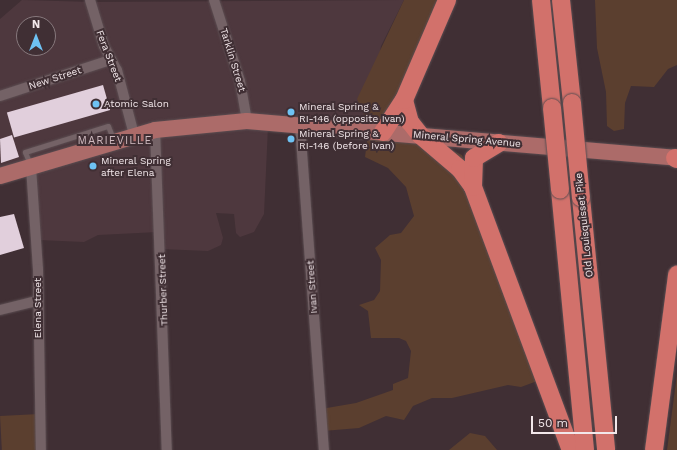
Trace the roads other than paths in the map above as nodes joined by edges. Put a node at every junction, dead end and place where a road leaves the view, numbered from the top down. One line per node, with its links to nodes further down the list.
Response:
1 (90, 0): 6 (street, Fera Street)
2 (214, 0): 9 (street, Tarklin Street)
3 (447, 0): 8 (highway)
4 (541, 0): 27 (highway, Old Louisquisset Pike, bridge)
5 (561, 0): 28 (highway, Old Louisquisset Pike, bridge)
6 (110, 60): 7 (street, New Street); 13 (street, Fera Street)
7 (0, 96)
8 (404, 100): 12 (highway); 14 (highway)
9 (247, 121): 10 (main road, Mineral Spring Avenue); 11 (main road, Mineral Spring Avenue)
10 (300, 125): 12 (main road, Mineral Spring Avenue); 25 (street, Ivan Street)
11 (155, 130): 13 (main road, Mineral Spring Avenue); 24 (street, Thurber Street)
12 (383, 132): 14 (main road, Mineral Spring Avenue)
13 (134, 135): 17 (main road, Mineral Spring Avenue)
14 (420, 135): 15 (main road, Mineral Spring Avenue); 19 (highway)
15 (499, 143): 16 (main road, Mineral Spring Avenue); 19 (highway)
16 (676, 158)
17 (31, 167): 18 (main road, Mineral Spring Avenue); 21 (street, Elena Street)
18 (0, 176)
19 (473, 187): 26 (highway)
20 (677, 275): 29 (highway)
21 (37, 301): 22 (street); 23 (street, Elena Street)
22 (0, 310)
23 (41, 450)
24 (167, 450)
25 (324, 450)
26 (571, 450)
27 (585, 450)
28 (606, 450)
29 (654, 450)

